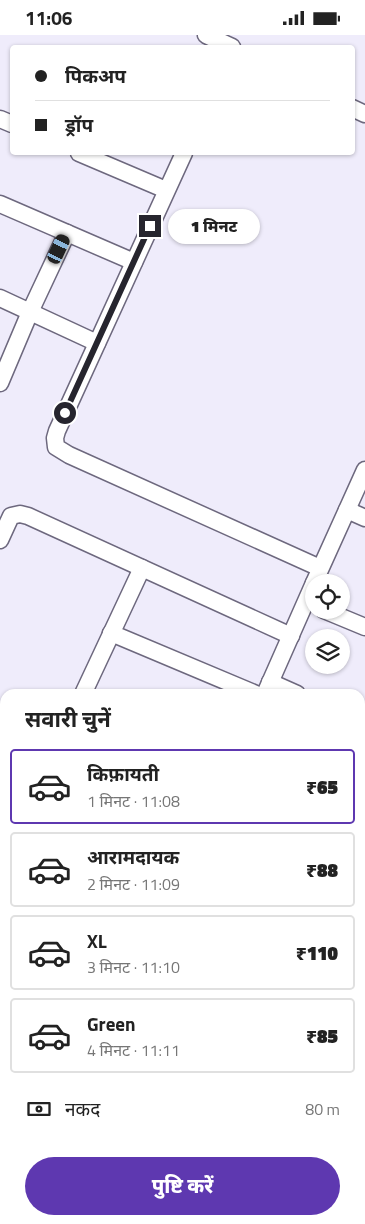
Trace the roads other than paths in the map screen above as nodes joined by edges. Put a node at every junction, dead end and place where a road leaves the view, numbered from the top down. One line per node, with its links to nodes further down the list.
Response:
1 (206, 35): 2 (street)
2 (227, 45)
3 (83, 155): 5 (street)
4 (183, 155): 5 (street)
5 (166, 190): 8 (street)
6 (0, 204): 7 (street)
7 (67, 233): 8 (street); 10 (street)
8 (134, 262): 11 (street)
9 (0, 297): 10 (street)
10 (30, 312): 11 (street); 12 (street)
11 (97, 343): 18 (street)
12 (0, 383)
13 (365, 470): 14 (street)
14 (347, 510): 15 (street); 19 (street)
15 (365, 518)
16 (0, 539): 17 (street)
17 (142, 568): 23 (street); 24 (street)
18 (308, 574)
19 (318, 574)
20 (305, 612): 24 (street)
21 (346, 619): 22 (street)
22 (365, 627)
23 (111, 633): 26 (street); 27 (street)
24 (291, 635): 25 (street)
25 (268, 688)
26 (90, 689)
27 (244, 689)

